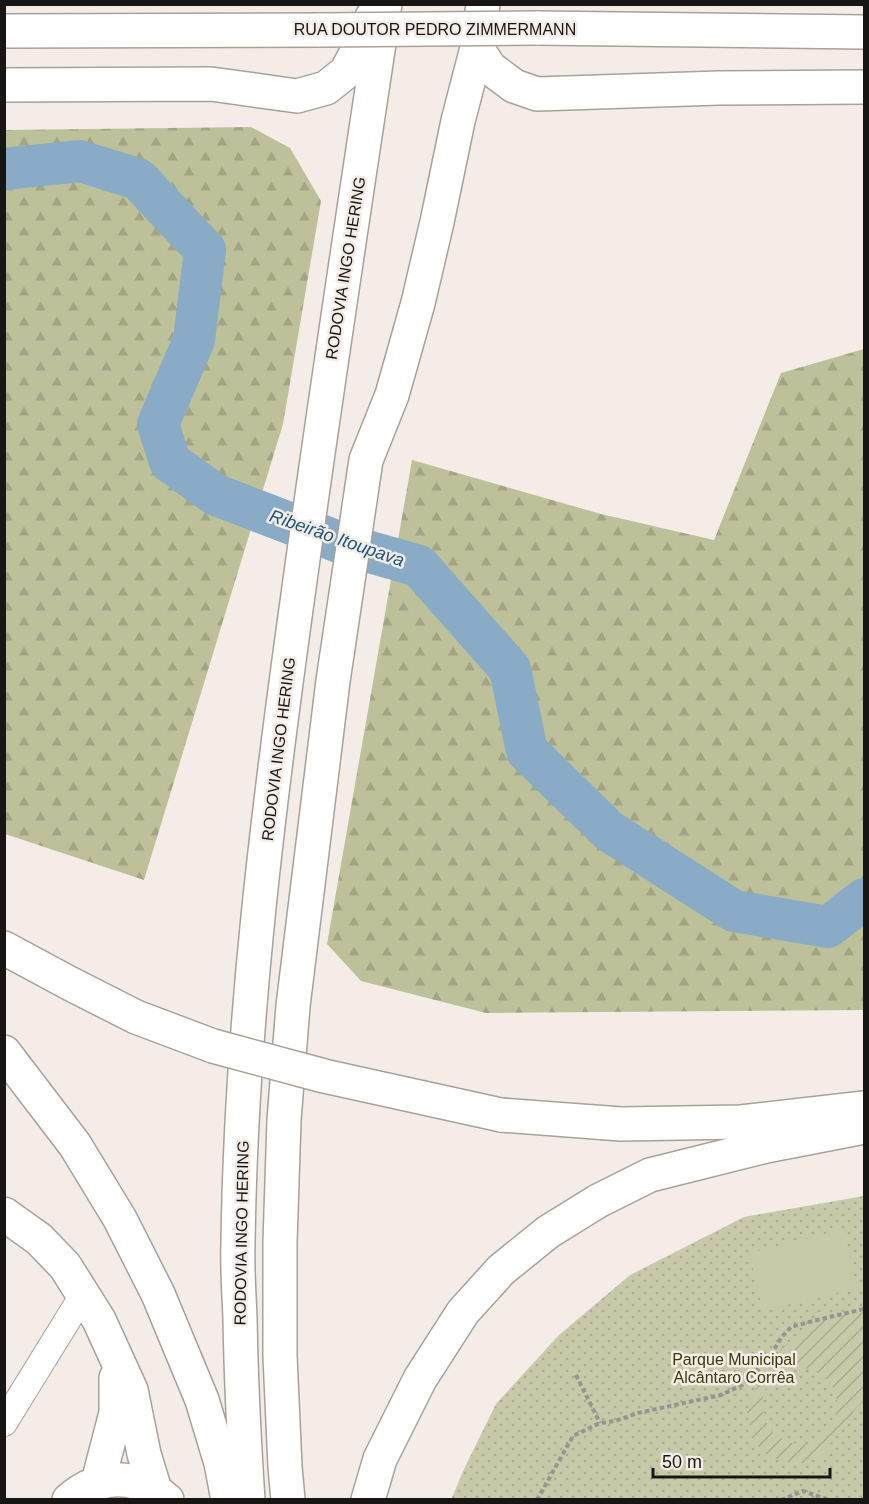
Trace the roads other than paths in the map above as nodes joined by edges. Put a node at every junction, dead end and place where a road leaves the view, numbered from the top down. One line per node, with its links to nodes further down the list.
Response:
1 (378, 4): 7 (main road)
2 (385, 4): 21 (main road, RODOVIA INGO HERING)
3 (483, 4): 6 (main road)
4 (4, 31): 5 (main road, RUA DOUTOR PEDRO ZIMMERMANN, bridge)
5 (864, 32)
6 (477, 48): 8 (main road); 22 (main road)
7 (4, 85)
8 (864, 87)
9 (4, 948): 11 (main road, bridge)
10 (4, 1052): 20 (main road)
11 (864, 1108)
12 (864, 1127): 23 (main road)
13 (4, 1214): 14 (main road)
14 (83, 1295): 15 (main road); 16 (street)
15 (116, 1355): 17 (main road); 18 (main road)
16 (4, 1424)
17 (98, 1482): 18 (main road); 19 (main road)
18 (161, 1495)
19 (69, 1500)
20 (228, 1500)
21 (248, 1500)
22 (288, 1500)
23 (368, 1500)

